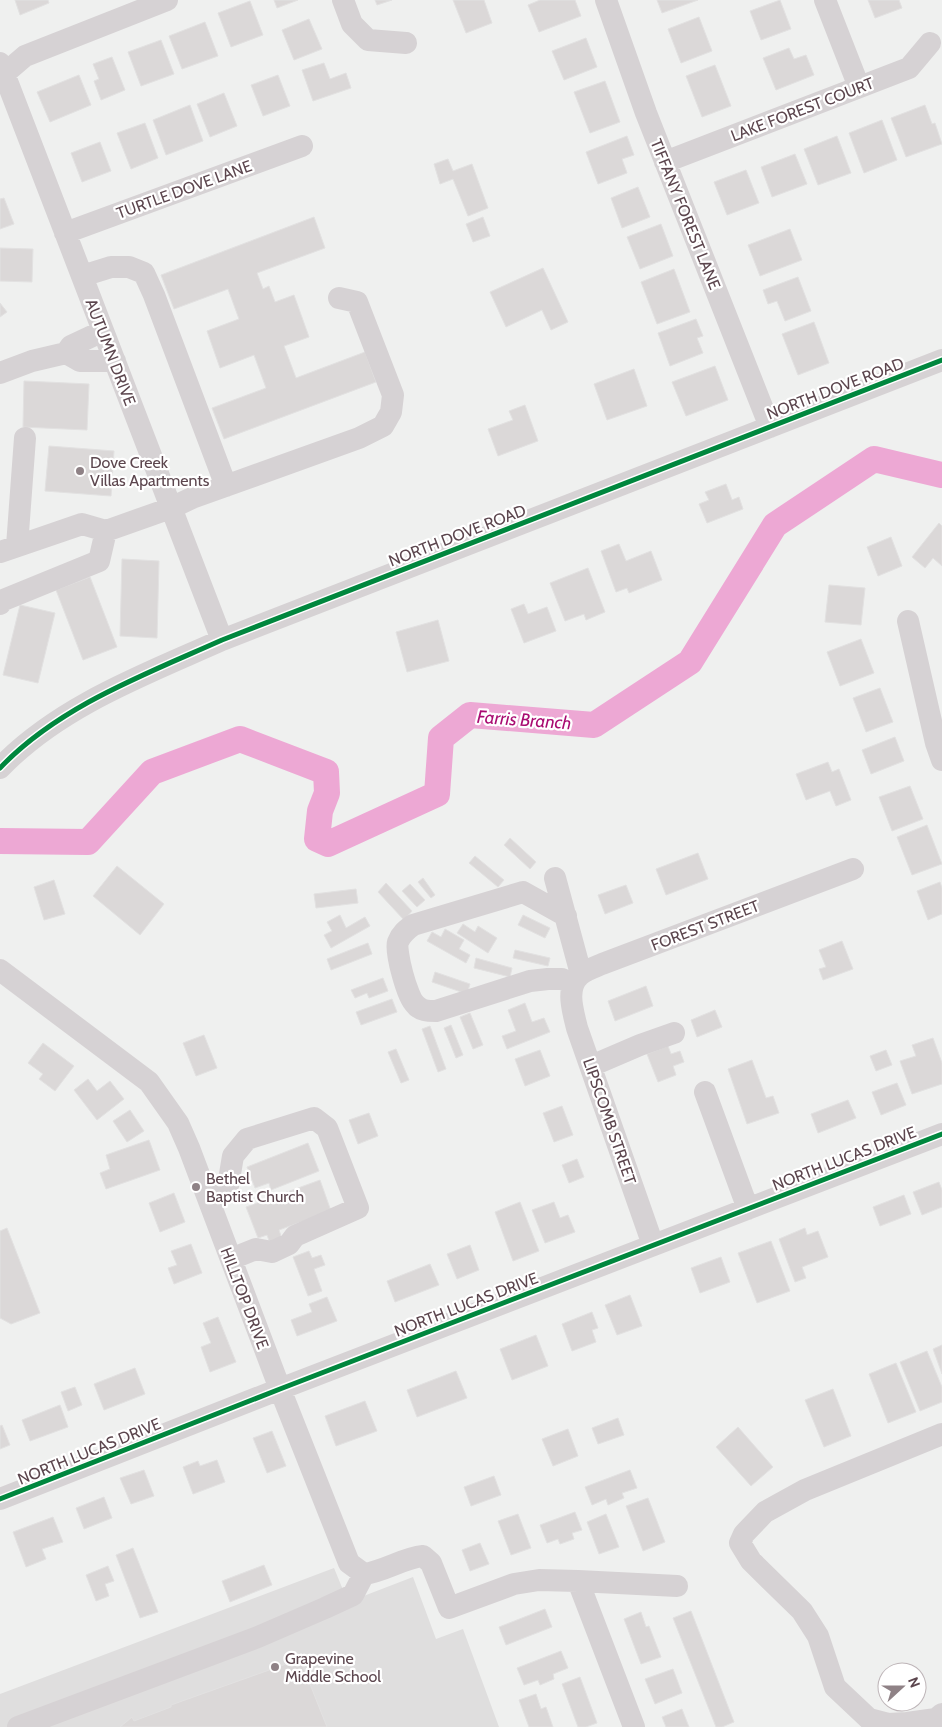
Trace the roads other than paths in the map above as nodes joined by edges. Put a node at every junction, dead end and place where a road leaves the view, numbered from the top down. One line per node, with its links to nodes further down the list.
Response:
1 (167, 0): 7 (street)
2 (343, 0): 5 (street)
3 (606, 0): 10 (street, TIFFANY FOREST LANE)
4 (825, 0): 8 (street)
5 (406, 43)
6 (930, 43): 8 (street, LAKE FOREST COURT)
7 (1, 71): 11 (street, AUTUMN DRIVE)
8 (859, 87): 10 (street, LAKE FOREST COURT)
9 (302, 146): 11 (street, TURTLE DOVE LANE)
10 (665, 162): 19 (street, TIFFANY FOREST LANE)
11 (65, 233): 12 (street, AUTUMN DRIVE)
12 (82, 276): 14 (street, AUTUMN DRIVE); 21 (street)
13 (339, 298): 21 (street)
14 (103, 331): 15 (street); 17 (street, AUTUMN DRIVE)
15 (66, 353): 17 (street); 18 (street)
16 (942, 360): 19 (street, NORTH DOVE ROAD)
17 (115, 361): 22 (street, AUTUMN DRIVE)
18 (0, 373)
19 (770, 427): 27 (street, NORTH DOVE ROAD)
20 (25, 438): 24 (street)
21 (226, 486): 22 (street)
22 (171, 508): 23 (street); 27 (street, AUTUMN DRIVE)
23 (106, 532): 24 (street); 25 (street)
24 (9, 549)
25 (0, 604)
26 (908, 621): 28 (street)
27 (222, 640): 29 (street, NORTH DOVE ROAD)
28 (942, 760)
29 (0, 768)
30 (853, 869): 34 (street, FOREST STREET)
31 (555, 878): 32 (street, LIPSCOMB STREET)
32 (566, 916): 34 (street, LIPSCOMB STREET); 34 (street)
33 (0, 970): 39 (street, HILLTOP DRIVE)
34 (575, 985): 36 (street, LIPSCOMB STREET)
35 (674, 1033): 36 (street)
36 (591, 1066): 41 (street, LIPSCOMB STREET)
37 (705, 1092): 40 (street)
38 (942, 1134): 40 (street, NORTH LUCAS DRIVE)
39 (207, 1195): 42 (street, HILLTOP DRIVE); 42 (street)
40 (748, 1209): 41 (street, NORTH LUCAS DRIVE)
41 (654, 1245): 43 (street, NORTH LUCAS DRIVE)
42 (231, 1259): 43 (street, HILLTOP DRIVE)
43 (280, 1389): 45 (street, NORTH LUCAS DRIVE); 46 (street, HILLTOP DRIVE)
44 (942, 1434): 49 (street)
45 (0, 1499)
46 (364, 1574): 47 (street); 50 (street)
47 (578, 1581): 48 (street); 51 (street)
48 (677, 1586)
49 (942, 1714)
50 (18, 1727)
51 (634, 1727)

